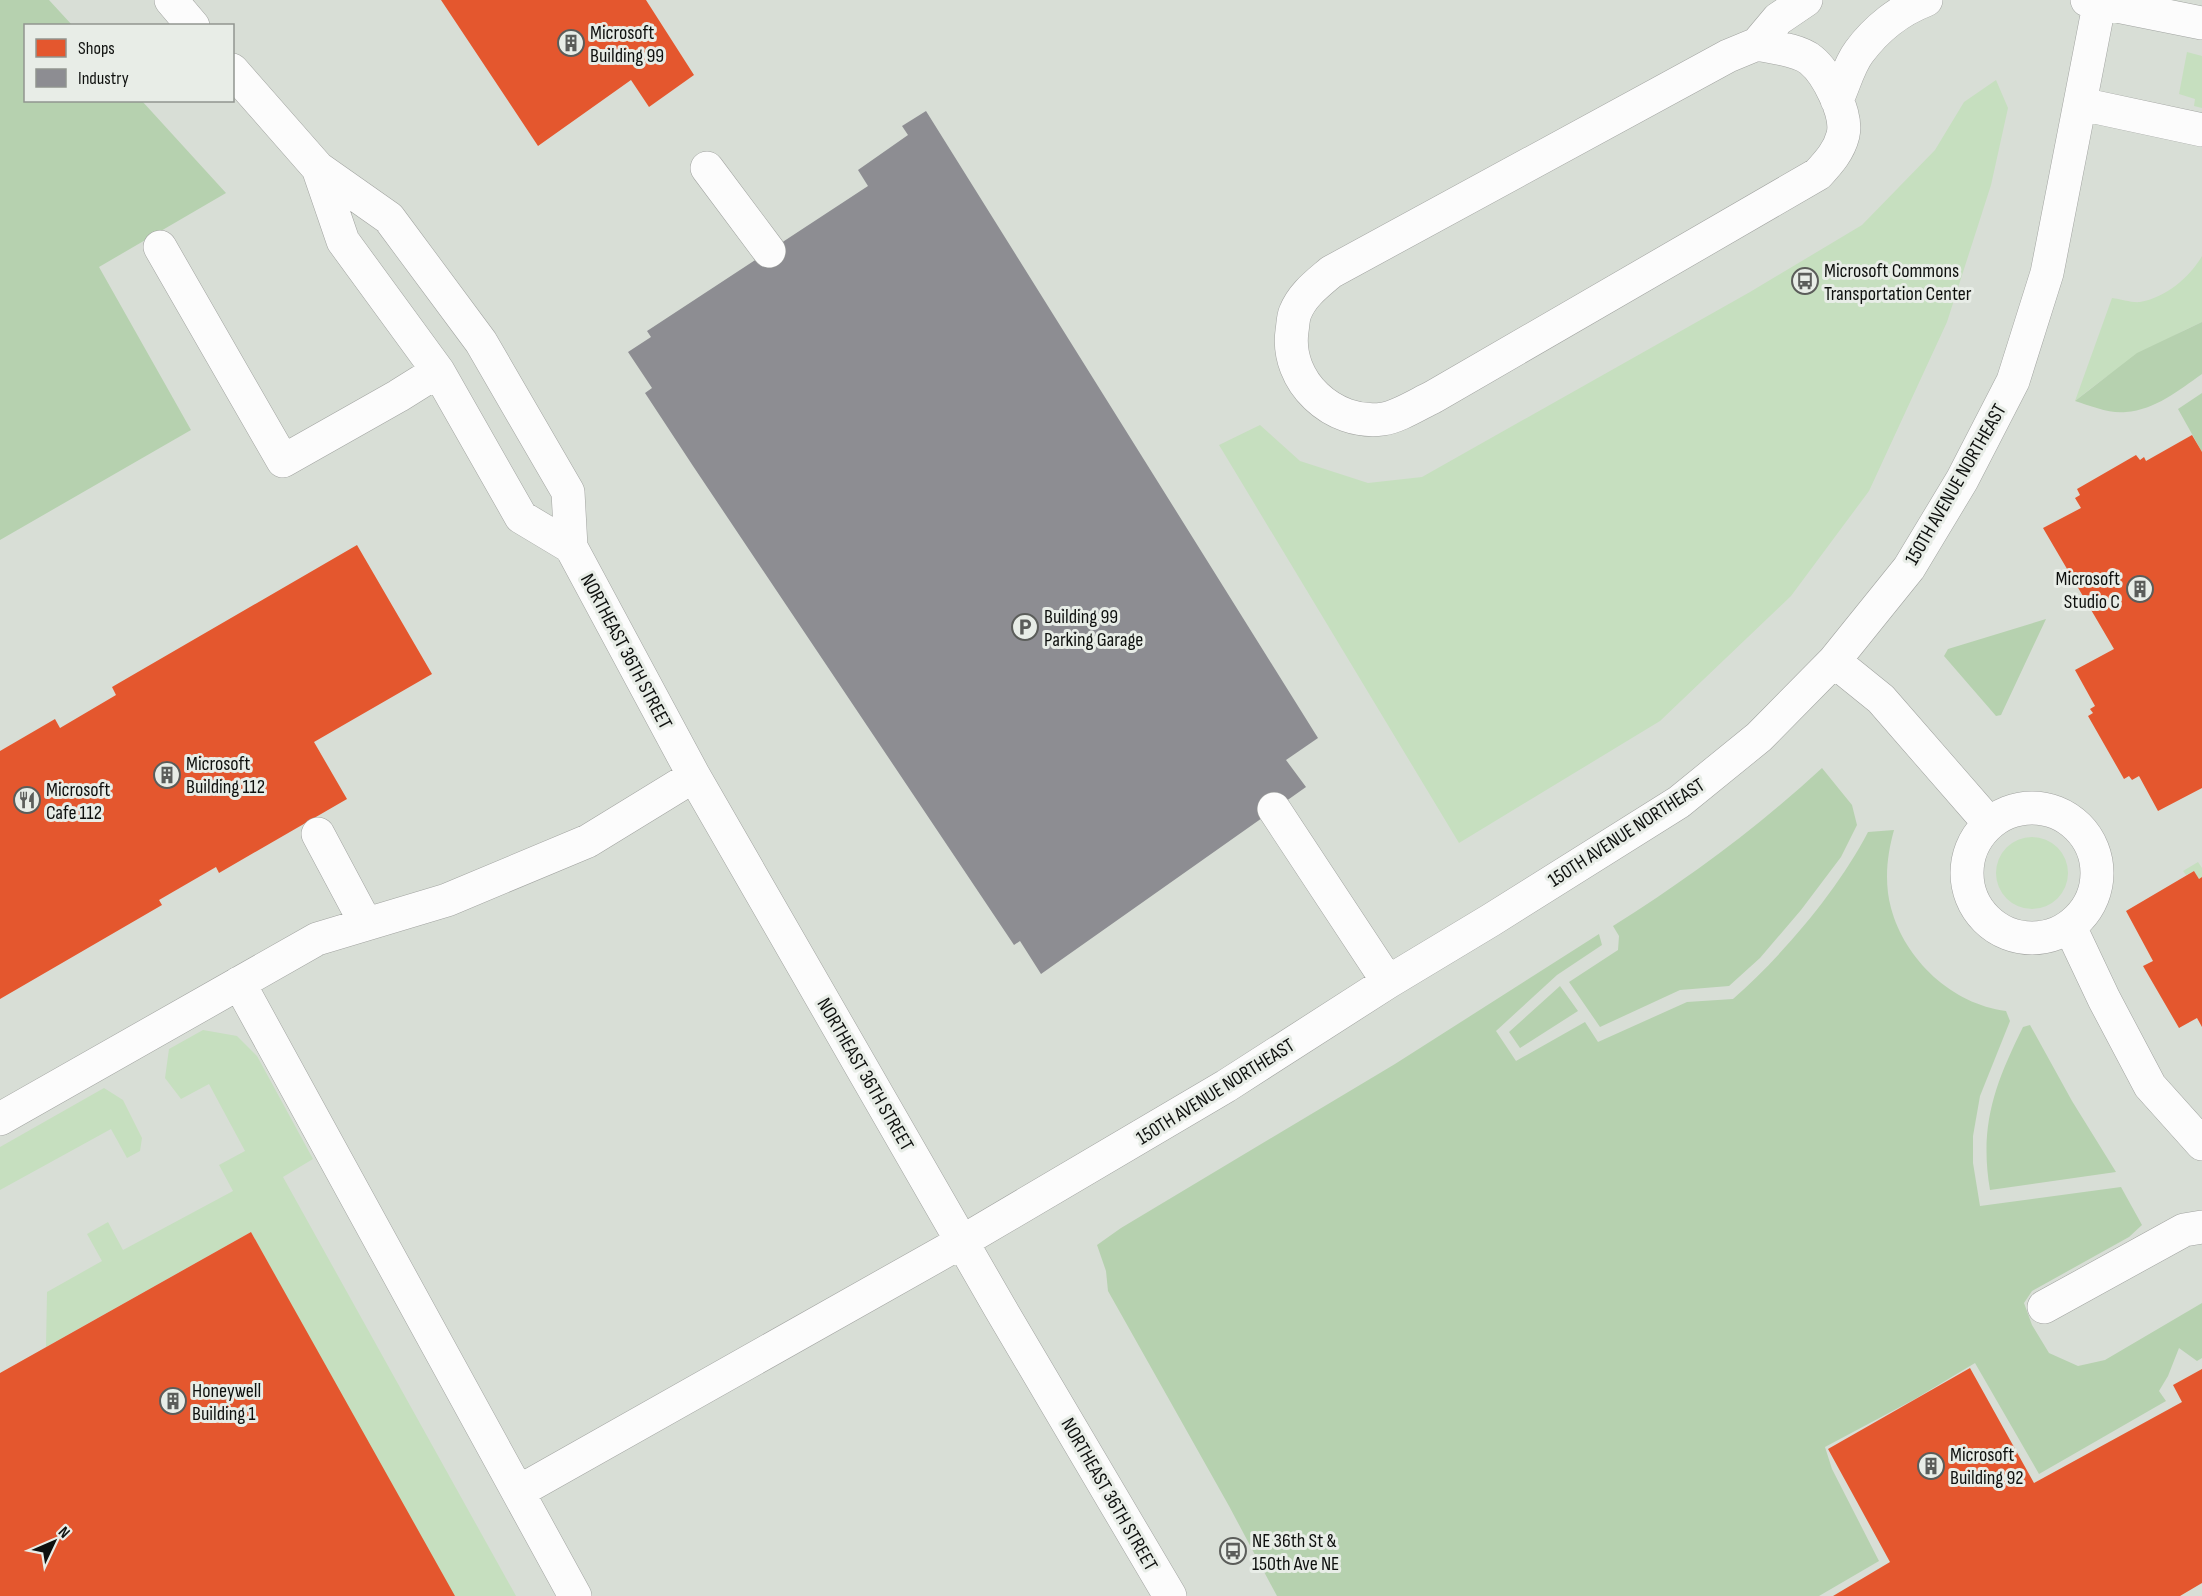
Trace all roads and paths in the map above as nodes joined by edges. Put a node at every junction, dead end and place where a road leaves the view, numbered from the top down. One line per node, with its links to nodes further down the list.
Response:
1 (171, 0): 6 (street)
2 (1806, 0): 7 (street)
3 (1926, 0): 9 (street)
4 (2096, 1): 5 (street); 10 (street, 150TH AVENUE NORTHEAST)
5 (2202, 23)
6 (191, 24)
7 (1757, 44): 9 (street); 9 (street)
8 (234, 72): 12 (street, NORTHEAST 36TH STREET)
9 (1837, 100)
10 (2081, 104): 11 (street); 18 (street, 150TH AVENUE NORTHEAST)
11 (2202, 130)
12 (318, 168): 16 (street, NORTHEAST 36TH STREET); 17 (street, NORTHEAST 36TH STREET)
13 (707, 168): 15 (street)
14 (160, 247): 16 (street)
15 (769, 250)
16 (438, 371): 17 (street, NORTHEAST 36TH STREET)
17 (571, 547): 19 (street, NORTHEAST 36TH STREET)
18 (1834, 661): 21 (street); 25 (street, 150TH AVENUE NORTHEAST)
19 (694, 776): 23 (street); 30 (street, NORTHEAST 36TH STREET)
20 (1275, 809): 25 (street)
21 (1989, 823): 24 (street); 24 (street)
22 (318, 834): 23 (street)
23 (366, 924): 26 (street)
24 (2070, 927): 28 (street)
25 (1388, 982): 30 (street, 150TH AVENUE NORTHEAST)
26 (239, 983): 27 (street); 32 (street)
27 (0, 1119)
28 (2202, 1144)
29 (2202, 1227): 31 (street)
30 (963, 1241): 32 (street, 150TH AVENUE NORTHEAST); 34 (street, NORTHEAST 36TH STREET)
31 (2044, 1307)
32 (518, 1492): 33 (street)
33 (575, 1596)
34 (1170, 1596)

